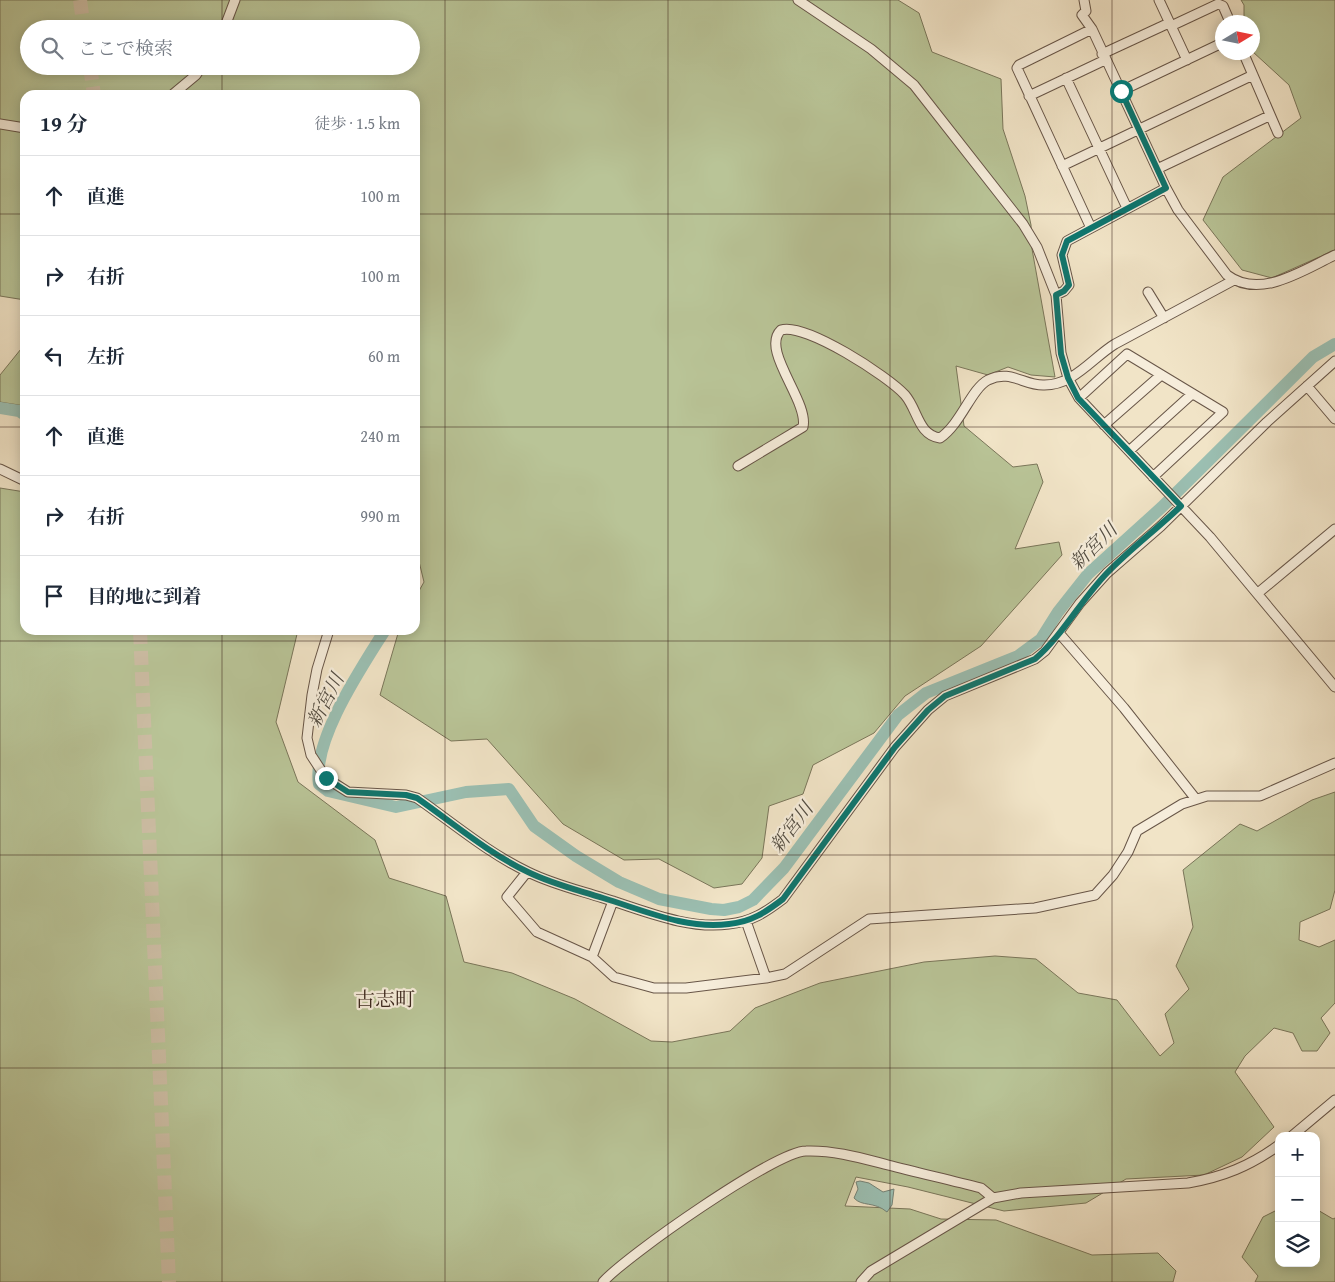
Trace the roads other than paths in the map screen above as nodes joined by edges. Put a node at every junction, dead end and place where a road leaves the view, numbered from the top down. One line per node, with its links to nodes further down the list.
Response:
1 (236, 0): 6 (street)
2 (798, 0): 33 (street)
3 (1084, 0): 8 (street)
4 (1159, 0): 7 (street)
5 (1227, 15): 7 (street)
6 (228, 20)
7 (1170, 24): 10 (street); 11 (street)
8 (1092, 29): 10 (street); 18 (street)
9 (1215, 46): 11 (street)
10 (1104, 57): 15 (street); 17 (street)
11 (1186, 60): 17 (street)
12 (1246, 60): 14 (street)
13 (196, 75): 16 (street)
14 (1252, 76): 19 (street); 22 (street)
15 (1066, 78): 18 (street); 24 (street)
16 (178, 90)
17 (1121, 91): 22 (street)
18 (1029, 96): 25 (street)
19 (1270, 116): 23 (street); 26 (street)
20 (0, 124): 21 (street)
21 (20, 127)
22 (1139, 130): 24 (street); 26 (street)
23 (1278, 133)
24 (1099, 148): 25 (street); 28 (street)
25 (1062, 166): 29 (street)
26 (1158, 169): 27 (street)
27 (1166, 188): 28 (street); 31 (street)
28 (1128, 208): 29 (street)
29 (1092, 228): 33 (street)
30 (1335, 255): 31 (street)
31 (1234, 280): 34 (street)
32 (1148, 292): 34 (street)
33 (1056, 295): 37 (street)
34 (1164, 318): 37 (street)
35 (1335, 361): 38 (street)
36 (1160, 375): 39 (street); 40 (street); 42 (street)
37 (1068, 378): 40 (street); 44 (street)
38 (1306, 386): 41 (street); 48 (street)
39 (1192, 394): 43 (street); 46 (street)
40 (1078, 398): 42 (street)
41 (1335, 419)
42 (1104, 424): 43 (street)
43 (1129, 451): 46 (street)
44 (738, 466)
45 (0, 469): 47 (street)
46 (1154, 477): 48 (street)
47 (20, 479)
48 (1178, 503): 50 (street); 51 (street)
49 (1335, 529): 50 (street)
50 (1258, 593): 53 (street)
51 (1059, 633): 55 (street); 58 (street)
52 (327, 635): 56 (street)
53 (1335, 687)
54 (1335, 763): 55 (street)
55 (1195, 798): 60 (street)
56 (527, 872): 57 (street); 59 (street)
57 (612, 901): 58 (street); 59 (street)
58 (746, 921): 60 (street)
59 (592, 957): 60 (street)
60 (766, 978)
61 (1335, 1100): 62 (street)
62 (1297, 1132)
63 (1275, 1148): 64 (street)
64 (993, 1198): 65 (street); 66 (street)
65 (603, 1282)
66 (861, 1282)

